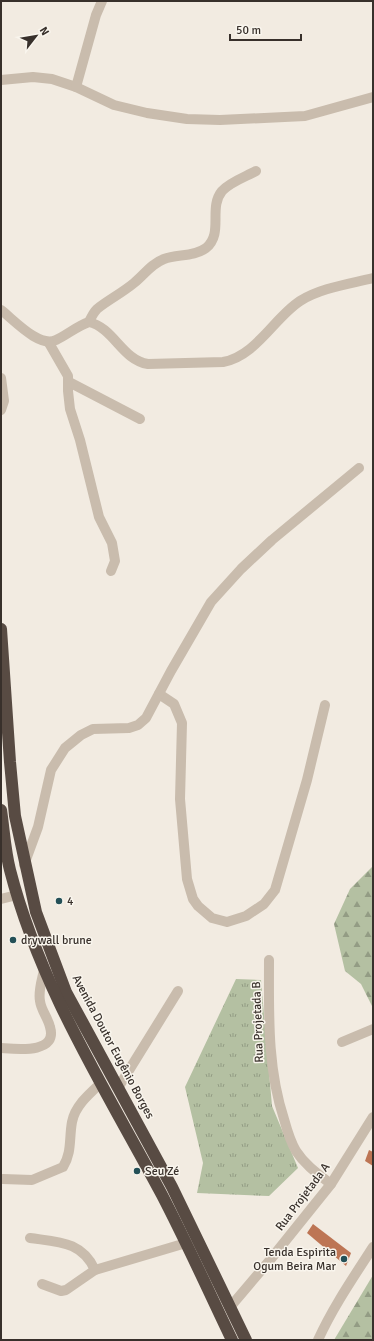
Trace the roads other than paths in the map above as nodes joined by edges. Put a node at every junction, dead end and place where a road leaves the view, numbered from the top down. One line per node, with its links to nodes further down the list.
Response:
1 (102, 1): 3 (street)
2 (1, 80): 3 (street)
3 (76, 87): 4 (street)
4 (373, 97)
5 (256, 171): 8 (street)
6 (373, 278): 8 (street)
7 (1, 310): 9 (street)
8 (89, 322): 9 (street)
9 (49, 343): 11 (street)
10 (1, 378): 12 (street)
11 (69, 382): 13 (street); 15 (street)
12 (1, 410)
13 (140, 419)
14 (359, 468): 17 (street)
15 (111, 571)
16 (1, 629): 20 (highway, Avenida Doutor Eugênio Borges)
17 (159, 694): 18 (street); 20 (street)
18 (325, 705)
19 (1, 810): 21 (highway)
20 (24, 865): 30 (highway, Avenida Doutor Eugênio Borges)
21 (17, 895): 22 (street); 24 (highway)
22 (1, 899)
23 (269, 960): 33 (street, Rua Projetada B)
24 (44, 970): 28 (street); 29 (highway)
25 (178, 991): 30 (street)
26 (373, 1029): 27 (street)
27 (342, 1042)
28 (1, 1048)
29 (101, 1083): 32 (street); 35 (highway)
30 (118, 1088): 39 (highway, Avenida Doutor Eugênio Borges)
31 (373, 1117): 33 (street, Rua Projetada A)
32 (3, 1179)
33 (331, 1184): 39 (street, Rua Projetada A)
34 (30, 1238): 37 (street)
35 (186, 1243): 37 (street); 40 (highway)
36 (373, 1248): 42 (street)
37 (95, 1270): 38 (street)
38 (42, 1284)
39 (231, 1306): 41 (highway, Avenida Doutor Eugênio Borges)
40 (232, 1340)
41 (246, 1340)
42 (318, 1340)

